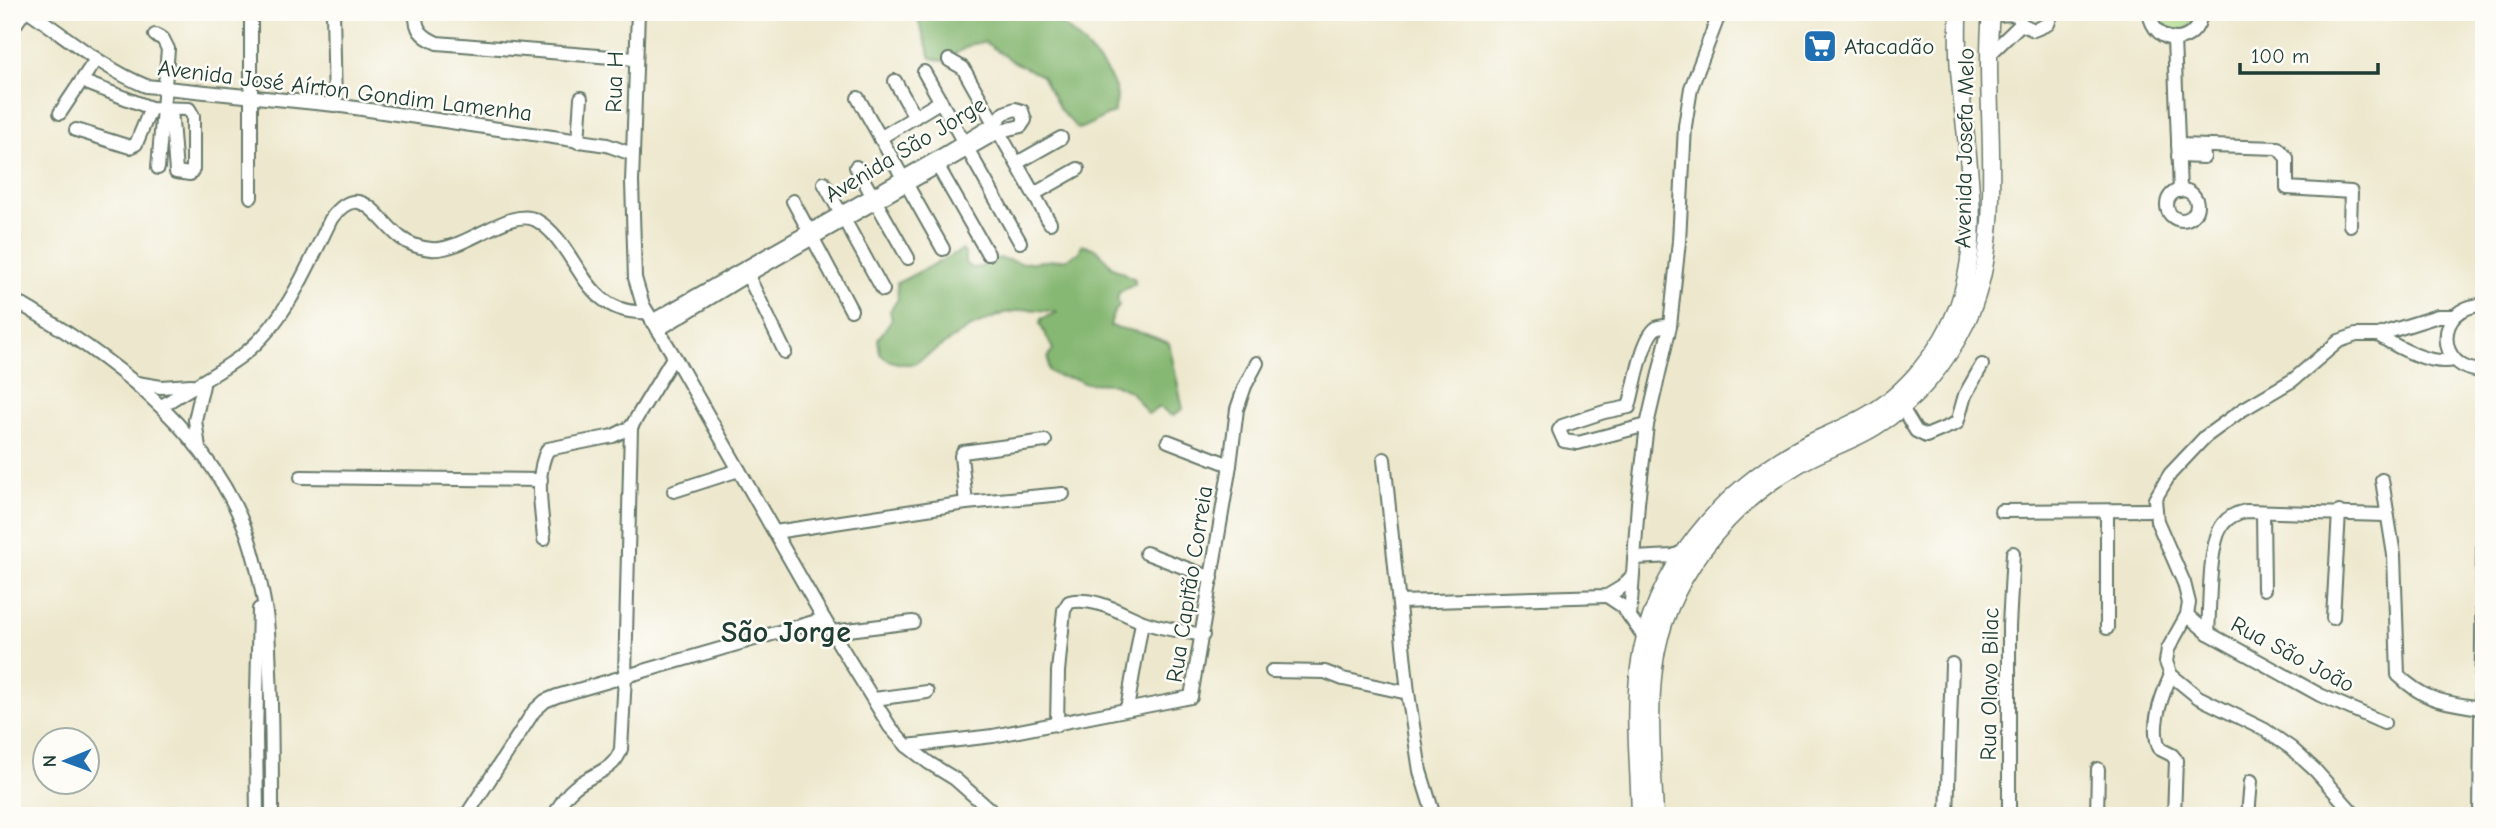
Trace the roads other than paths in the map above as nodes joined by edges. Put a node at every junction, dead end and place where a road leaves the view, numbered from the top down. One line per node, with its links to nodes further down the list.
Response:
1 (250, 12): 25 (street)
2 (333, 12): 29 (street)
3 (416, 12): 19 (street)
4 (638, 12): 19 (street, Rua H)
5 (1720, 12): 71 (street)
6 (1958, 12): 106 (main road, Avenida Josefa Melo)
7 (2052, 12): 13 (street)
8 (2137, 12): 9 (street)
9 (2149, 12): 16 (street)
10 (2201, 12): 16 (street)
11 (32, 13): 14 (street); 18 (street, Avenida José Aírton Gondim Lamenha)
12 (1991, 14): 13 (street); 17 (main road, Avenida Josefa Melo)
13 (2019, 17): 17 (street)
14 (12, 29)
15 (155, 35): 24 (street)
16 (2174, 39): 40 (street)
17 (1989, 55): 81 (main road, Avenida Josefa Melo)
18 (96, 59): 24 (street, Avenida José Aírton Gondim Lamenha); 32 (street)
19 (636, 60): 41 (street, Rua H)
20 (949, 60): 34 (street)
21 (924, 72): 28 (street)
22 (895, 81): 33 (street)
23 (89, 84): 30 (street)
24 (166, 90): 25 (street, Avenida José Aírton Gondim Lamenha); 31 (street)
25 (252, 96): 29 (street, Avenida José Aírton Gondim Lamenha); 51 (street)
26 (580, 98): 38 (street)
27 (858, 98): 36 (street)
28 (941, 101): 33 (street); 39 (street)
29 (335, 105): 38 (street, Avenida José Aírton Gondim Lamenha)
30 (150, 108): 31 (street); 35 (street)
31 (168, 109): 31 (street); 45 (street)
32 (60, 113)
33 (915, 117): 36 (street)
34 (997, 128): 39 (street, Avenida São Jorge); 42 (street)
35 (76, 130)
36 (880, 138): 47 (street)
37 (1061, 138): 42 (street)
38 (578, 142): 41 (street, Avenida José Aírton Gondim Lamenha)
39 (967, 146): 43 (street, Avenida São Jorge); 58 (street)
40 (2178, 151): 49 (street); 56 (street)
41 (632, 154): 63 (street, Rua H)
42 (1017, 163): 50 (street)
43 (936, 164): 47 (street, Avenida São Jorge); 60 (street)
44 (856, 167): 52 (street)
45 (158, 168)
46 (1078, 169): 50 (street)
47 (905, 182): 52 (street, Avenida São Jorge); 59 (street)
48 (824, 183): 54 (street)
49 (2180, 191)
50 (1034, 194): 55 (street)
51 (251, 197)
52 (874, 199): 54 (street, Avenida São Jorge); 61 (street)
53 (793, 201): 57 (street)
54 (842, 217): 57 (street, Avenida São Jorge); 64 (street)
55 (1050, 223)
56 (2350, 225)
57 (811, 235): 62 (street, Avenida São Jorge); 68 (street)
58 (1020, 242)
59 (943, 249)
60 (988, 254)
61 (908, 258)
62 (742, 276): 70 (street, Avenida São Jorge); 73 (street)
63 (637, 289): 66 (street); 70 (street, Rua H)
64 (883, 290)
65 (12, 299): 80 (street)
66 (617, 304): 70 (street); 70 (street); 79 (street)
67 (2484, 305): 69 (street)
68 (851, 310)
69 (2454, 316): 72 (street); 75 (street)
70 (650, 318): 74 (street, Rua H)
71 (1670, 326): 83 (street); 83 (street)
72 (2378, 335): 75 (street); 98 (street)
73 (785, 352)
74 (674, 356): 84 (street); 91 (street, Rua H)
75 (2454, 360): 78 (street)
76 (1257, 363): 90 (street, Rua Capitão Correia)
77 (1982, 365): 81 (street)
78 (2484, 371)
79 (203, 382): 80 (street); 82 (street); 87 (street)
80 (137, 383): 82 (street)
81 (1902, 408): 150 (main road, Avenida Josefa Melo)
82 (165, 410): 87 (street)
83 (1647, 425): 109 (street)
84 (631, 427): 93 (street); 131 (street)
85 (1045, 441): 97 (street)
86 (1168, 441): 90 (street)
87 (199, 449): 112 (street)
88 (1384, 459): 115 (street)
89 (2484, 464): 136 (street)
90 (1230, 466): 111 (street, Rua Capitão Correia)
91 (739, 470): 95 (street); 104 (street, Rua H)
92 (301, 477): 93 (street)
93 (541, 480): 105 (street)
94 (2382, 480): 103 (street)
95 (674, 491)
96 (1063, 494): 97 (street)
97 (966, 503): 104 (street)
98 (2154, 510): 100 (street); 116 (street)
99 (2001, 511): 100 (street)
100 (2107, 511): 122 (street)
101 (2263, 512): 102 (street); 113 (street); 124 (street)
102 (2339, 512): 103 (street); 118 (street)
103 (2386, 515): 127 (street)
104 (775, 532): 119 (street, Rua H)
105 (544, 540)
106 (1686, 551): 109 (street); 126 (main road, Avenida Josefa Melo)
107 (1146, 553): 111 (street)
108 (2012, 553): 152 (street, Rua Olavo Bilac)
109 (1633, 558): 110 (street)
110 (1632, 576): 114 (street); 117 (street)
111 (1212, 578): 125 (street, Rua Capitão Correia)
112 (260, 580): 143 (street); 144 (street)
113 (2264, 589)
114 (1607, 596): 115 (street); 117 (street)
115 (1399, 603): 134 (street)
116 (2187, 615): 124 (street, Rua São João); 130 (street)
117 (1630, 617): 126 (street)
118 (2333, 618)
119 (824, 619): 123 (street, Rua H); 131 (street)
120 (913, 622): 123 (street)
121 (1142, 622): 125 (street); 137 (street); 139 (street)
122 (2107, 628)
123 (832, 632): 135 (street, Rua H)
124 (2208, 634): 138 (street, Rua São João)
125 (1203, 635): 137 (street, Rua Capitão Correia)
126 (1645, 638): 149 (main road, Avenida Josefa Melo)
127 (2398, 641): 132 (street); 136 (street)
128 (1952, 664): 151 (street)
129 (1272, 671): 134 (street)
130 (2171, 675): 154 (street); 156 (street)
131 (625, 677): 145 (street); 146 (street)
132 (2390, 680)
133 (927, 692): 135 (street)
134 (1408, 694): 148 (street)
135 (874, 699): 140 (street, Rua H)
136 (2481, 708): 157 (street)
137 (1127, 709): 139 (street, Rua Capitão Correia)
138 (2384, 723)
139 (1057, 725): 140 (street, Rua Capitão Correia)
140 (907, 746): 147 (street, Rua H)
141 (2098, 769): 153 (street)
142 (2250, 781): 155 (street)
143 (257, 816)
144 (272, 816)
145 (466, 816)
146 (554, 816)
147 (997, 816)
148 (1434, 816)
149 (1640, 816)
150 (1655, 816)
151 (1947, 816)
152 (2008, 816)
153 (2097, 816)
154 (2174, 816)
155 (2248, 816)
156 (2356, 816)
157 (2480, 816)

